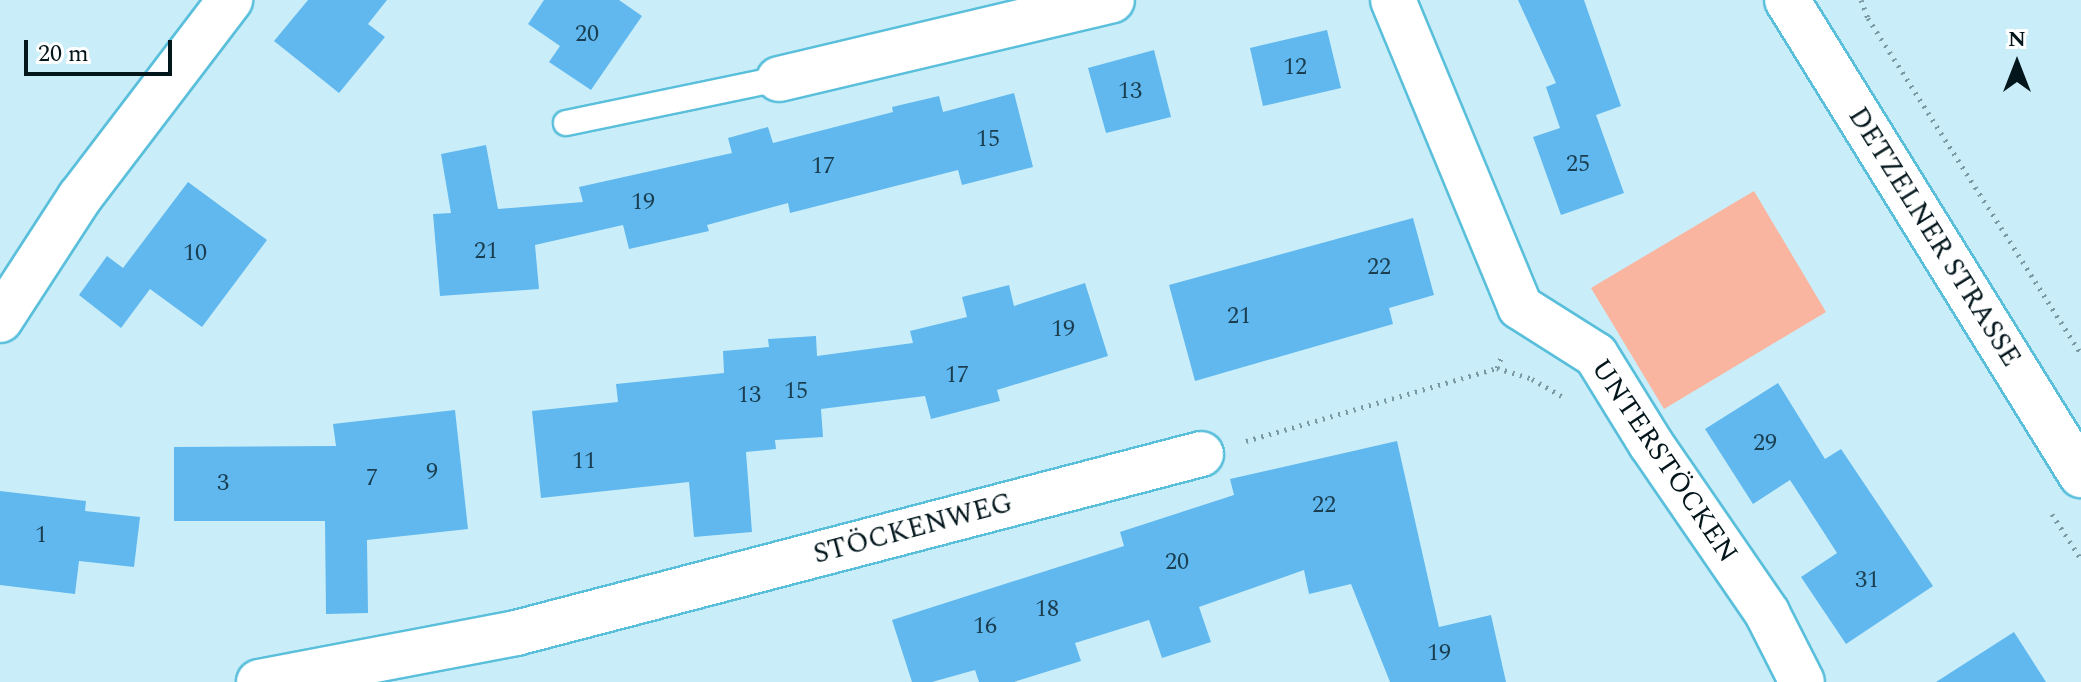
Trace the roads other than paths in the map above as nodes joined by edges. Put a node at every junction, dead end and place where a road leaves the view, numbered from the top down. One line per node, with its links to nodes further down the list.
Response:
1 (230, 0): 7 (street)
2 (1112, 0): 5 (street)
3 (1393, 0): 11 (street, UNTERSTÖCKEN)
4 (1787, 0): 9 (street, DETZELNER STRASSE)
5 (779, 79): 6 (lane)
6 (566, 123)
7 (0, 320)
8 (1201, 454): 10 (street, STÖCKENWEG)
9 (2081, 475)
10 (259, 682)
11 (1802, 682)

